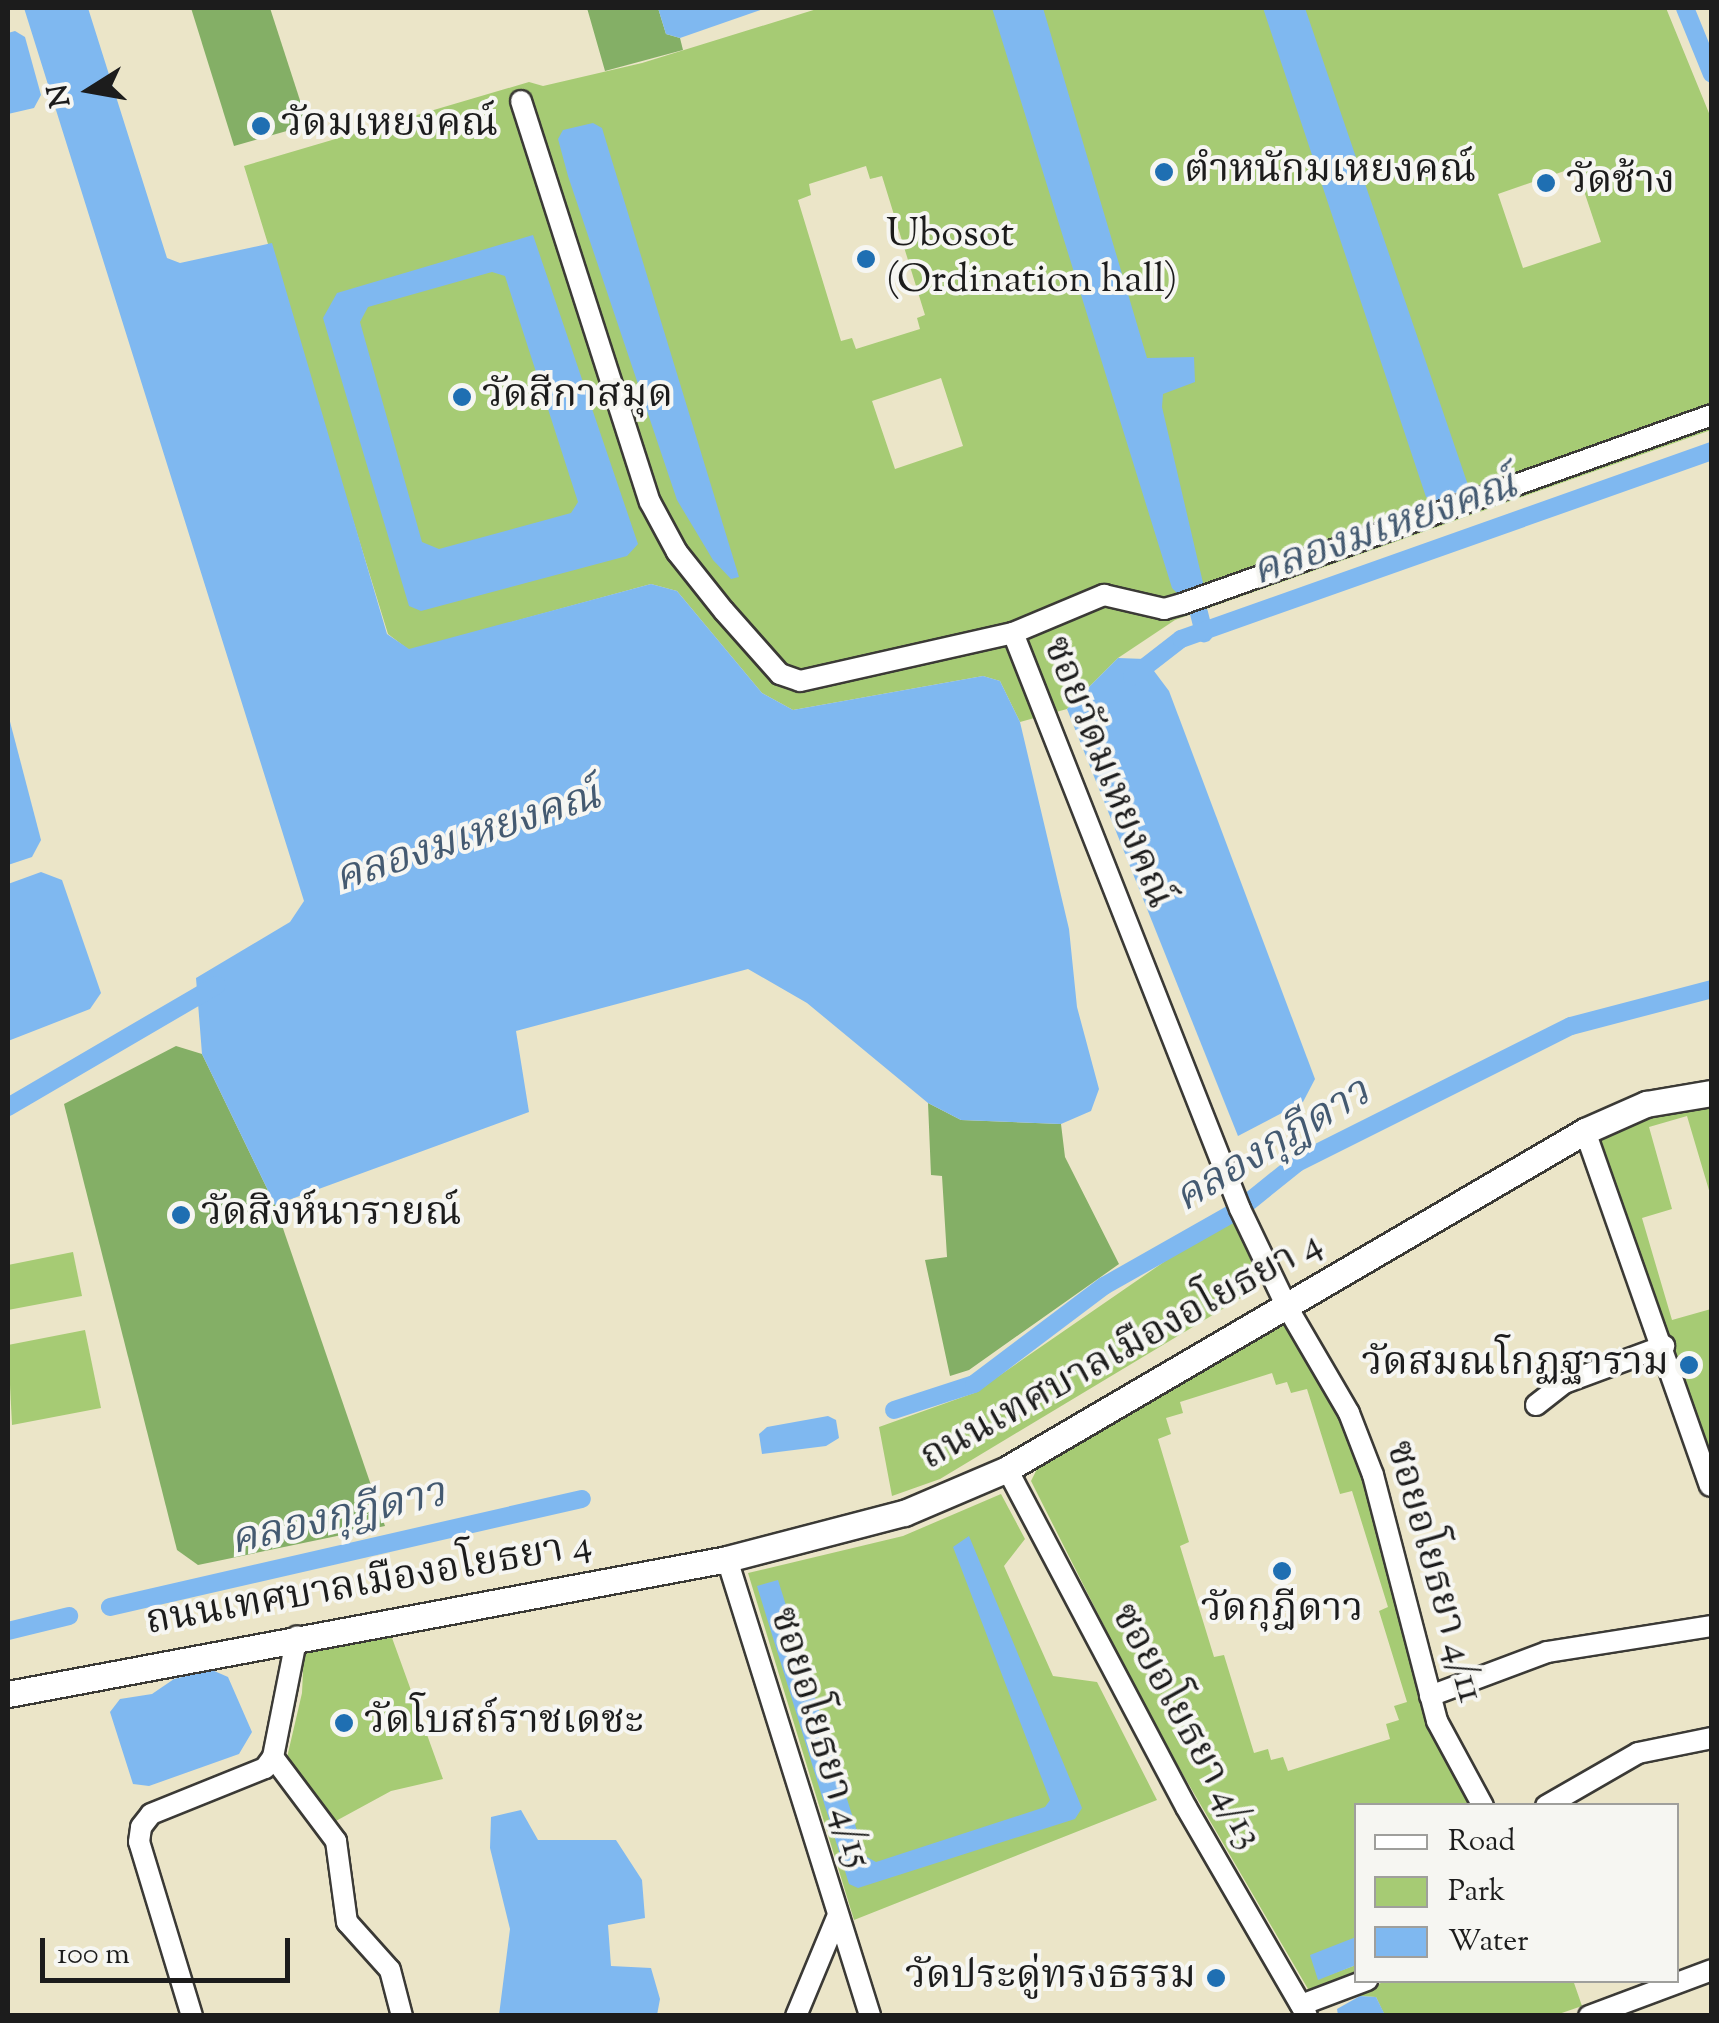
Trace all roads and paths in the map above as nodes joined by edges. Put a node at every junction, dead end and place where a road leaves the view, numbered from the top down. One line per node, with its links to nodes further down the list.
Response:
1 (521, 101): 3 (street, ซอยวัดมเหยงคณ์)
2 (1712, 415): 3 (street)
3 (1013, 633): 6 (street, ซอยวัดมเหยงคณ์)
4 (1712, 1093): 5 (street, ถนนเทศบาลเมืองอโยธยา 4)
5 (1585, 1131): 6 (street, ถนนเทศบาลเมืองอโยธยา 4); 7 (street)
6 (1286, 1305): 9 (street, ถนนเทศบาลเมืองอโยธยา 4); 15 (street, ซอยอโยธยา 4/11)
7 (1664, 1346): 8 (street); 10 (street)
8 (1536, 1406)
9 (1006, 1469): 11 (street, ถนนเทศบาลเมืองอโยธยา 4); 25 (street, ซอยอโยธยา 4/13)
10 (1710, 1486)
11 (727, 1559): 13 (street, ถนนเทศบาลเมืองอโยธยา 4); 20 (street, ซอยอโยธยา 4/15)
12 (1712, 1626): 15 (street)
13 (297, 1636): 14 (street, ถนนเทศบาลเมืองอโยธยา 4); 17 (street)
14 (8, 1694)
15 (1430, 1696): 18 (street, ซอยอโยธยา 4/11)
16 (1712, 1738): 19 (street)
17 (274, 1757): 26 (street); 27 (street)
18 (1481, 1803)
19 (1551, 1803)
20 (838, 1915): 28 (street); 29 (street, ซอยอโยธยา 4/15)
21 (1712, 1970): 22 (street)
22 (1679, 1982)
23 (1361, 1983): 25 (street)
24 (1677, 1983): 30 (street)
25 (1304, 2010)
26 (192, 2016)
27 (402, 2016)
28 (796, 2016)
29 (870, 2016)
30 (1589, 2016)

